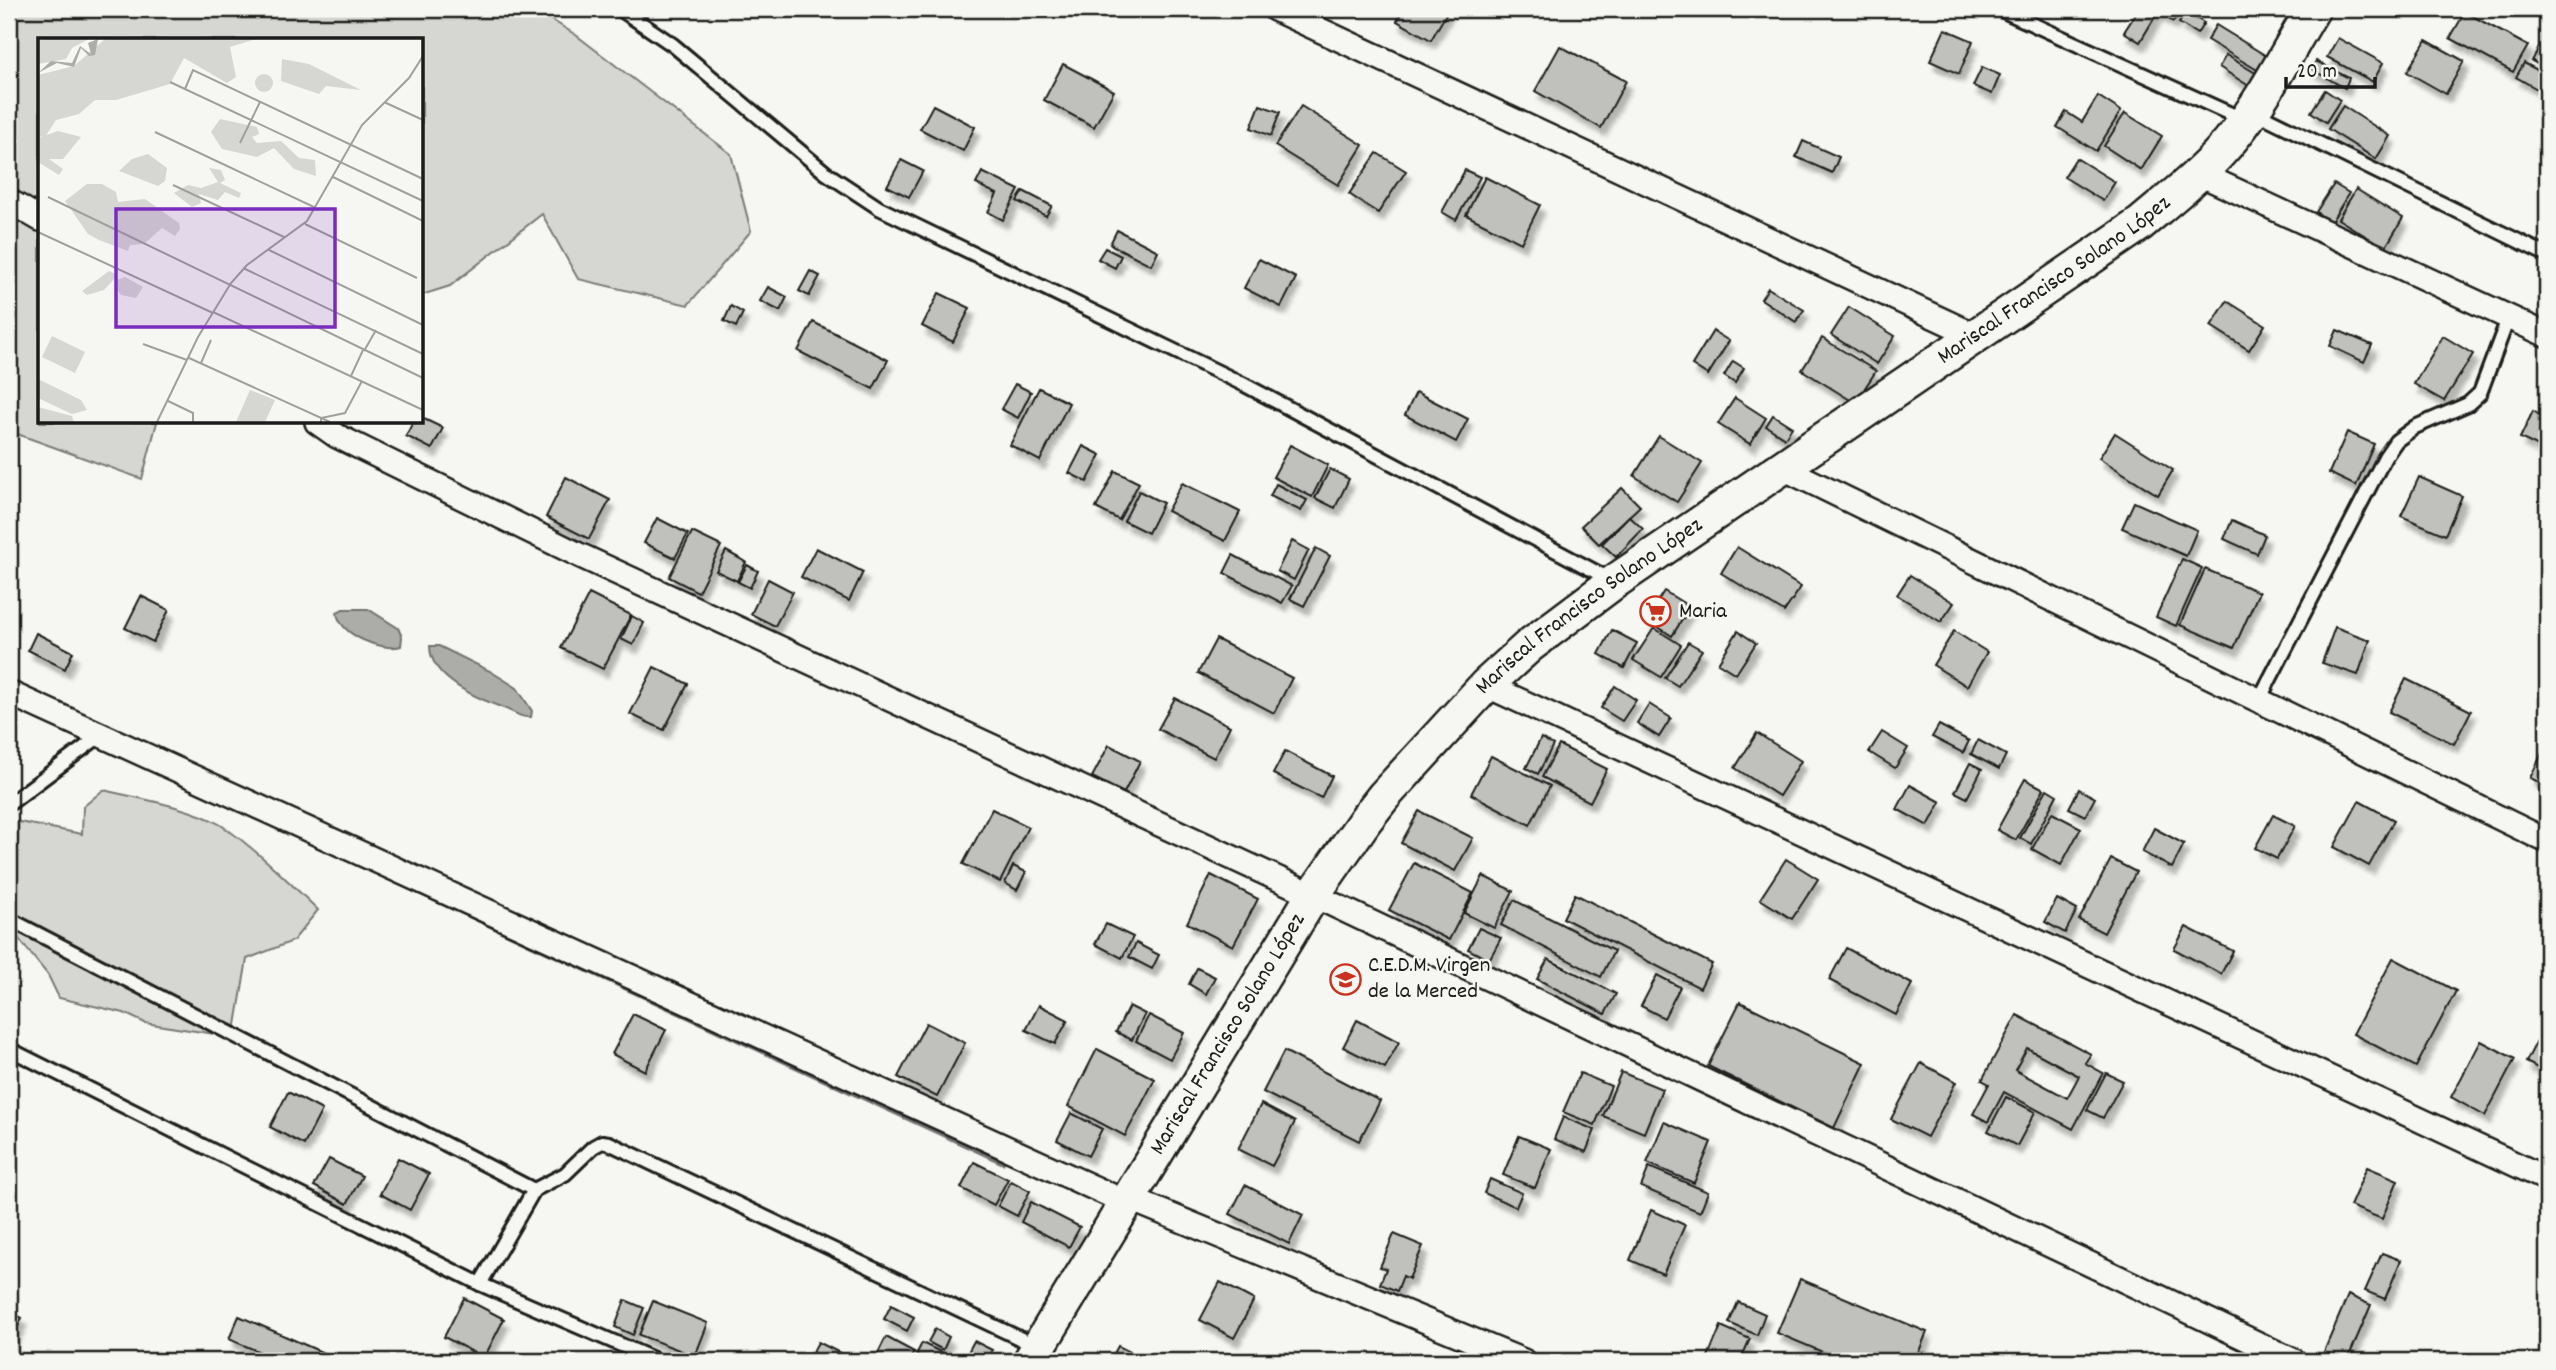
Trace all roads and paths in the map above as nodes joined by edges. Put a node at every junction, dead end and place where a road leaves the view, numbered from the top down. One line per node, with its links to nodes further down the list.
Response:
1 (620, 9): 15 (lane)
2 (1275, 9): 12 (street)
3 (1999, 9): 5 (lane)
4 (2312, 9): 5 (main road, Mariscal Francisco Solano López)
5 (2249, 116): 6 (main road, Mariscal Francisco Solano López); 9 (lane)
6 (2200, 173): 10 (street); 12 (main road, Mariscal Francisco Solano López)
7 (9, 201): 8 (street)
8 (38, 218)
9 (2547, 255)
10 (2509, 316): 11 (street); 18 (lane)
11 (2547, 335)
12 (1976, 336): 14 (main road, Mariscal Francisco Solano López)
13 (320, 424): 22 (street)
14 (1783, 468): 15 (main road, Mariscal Francisco Solano López); 18 (street)
15 (1614, 582): 16 (main road, Mariscal Francisco Solano López)
16 (1486, 685): 22 (main road, Mariscal Francisco Solano López); 25 (street)
17 (9, 693): 19 (street)
18 (2259, 700): 21 (street)
19 (101, 735): 20 (lane); 27 (street)
20 (9, 804)
21 (2547, 841)
22 (1313, 895): 27 (main road, Mariscal Francisco Solano López); 32 (street)
23 (9, 919): 26 (lane)
24 (9, 1049): 28 (lane)
25 (2547, 1179)
26 (534, 1190): 28 (lane); 29 (lane)
27 (1126, 1200): 29 (main road, Mariscal Francisco Solano López); 31 (street)
28 (480, 1284): 30 (lane)
29 (1034, 1354)
30 (658, 1361)
31 (1523, 1361)
32 (2294, 1361)

